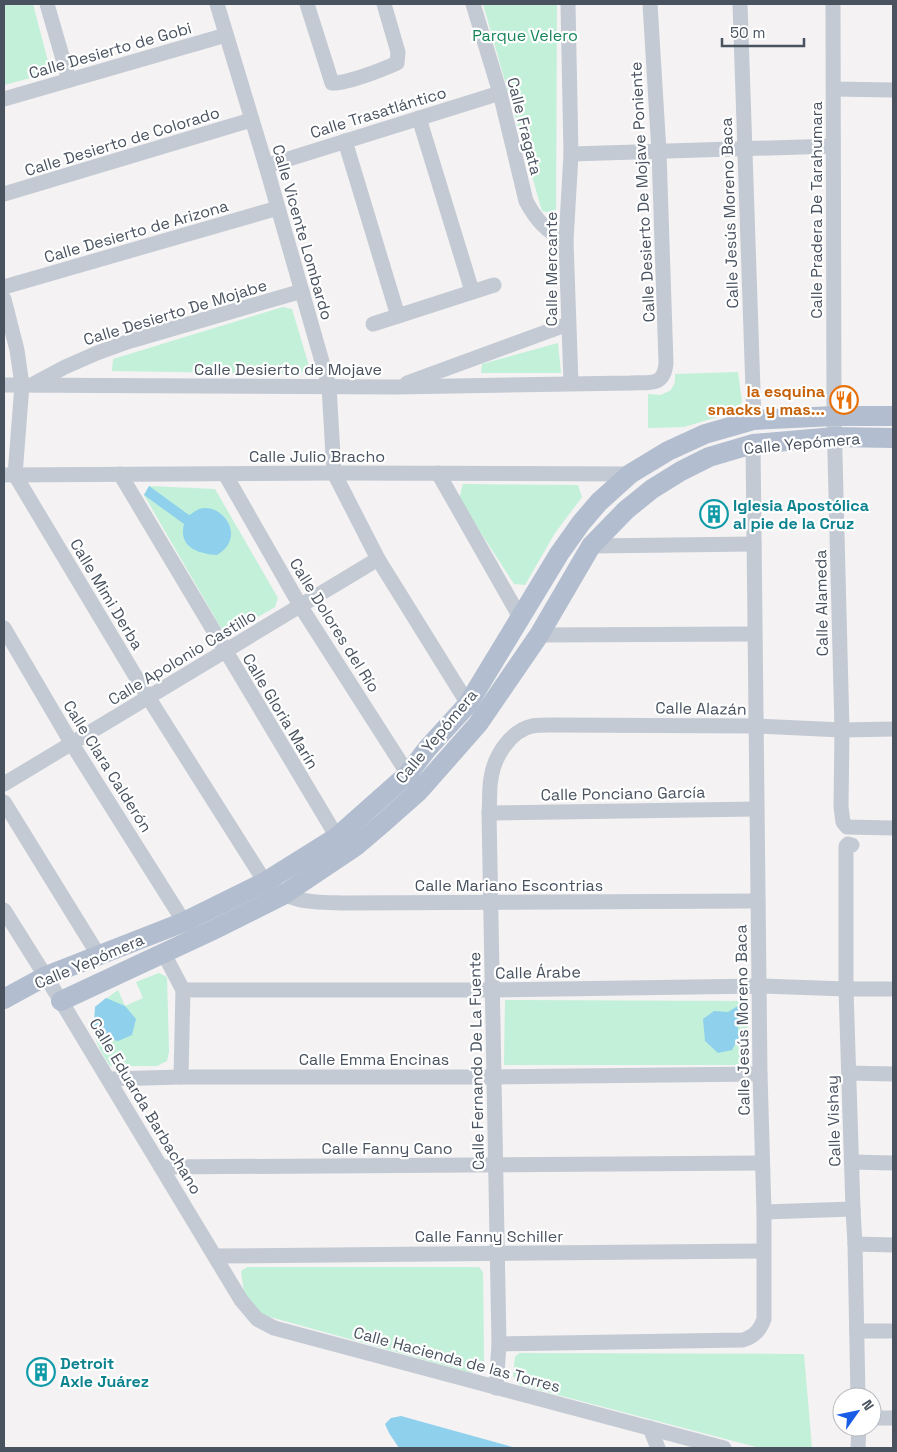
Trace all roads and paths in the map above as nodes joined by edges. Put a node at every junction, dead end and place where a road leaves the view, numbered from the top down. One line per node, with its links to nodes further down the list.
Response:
1 (47, 4): 11 (street)
2 (217, 4): 10 (street, Calle Vicente Lombardo)
3 (307, 4): 4 (street)
4 (384, 4)
5 (473, 4): 14 (street, Calle Fragata)
6 (568, 4): 22 (street, Calle Mercante)
7 (650, 4): 21 (street, Calle Desierto De Mojave Poniente)
8 (740, 4): 20 (street, Calle Jesús Moreno Baca)
9 (833, 4): 12 (street, Calle Pradera De Tarahumara)
10 (226, 35): 11 (street, Calle Desierto de Gobi); 17 (street, Calle Vicente Lombardo)
11 (68, 80): 15 (street, Calle Desierto de Gobi)
12 (834, 89): 13 (street); 19 (street, Calle Pradera De Tarahumara)
13 (893, 90)
14 (500, 93): 16 (street, Calle Trasatlántico); 26 (street, Calle Fragata)
15 (4, 99)
16 (419, 118): 18 (street, Calle Trasatlántico); 30 (street)
17 (251, 120): 23 (street, Calle Vicente Lombardo); 24 (street, Calle Desierto de Colorado)
18 (345, 141): 23 (street, Calle Trasatlántico); 32 (street)
19 (832, 146): 20 (street); 40 (street, Calle Pradera De Tarahumara)
20 (744, 148): 21 (street); 42 (street, Calle Jesús Moreno Baca)
21 (659, 152): 22 (street); 36 (street, Calle Desierto De Mojave Poniente)
22 (571, 154): 26 (street, Calle Mercante)
23 (266, 166): 25 (street, Calle Vicente Lombardo)
24 (4, 194)
25 (278, 208): 28 (street, Calle Desierto de Arizona); 29 (street, Calle Vicente Lombardo)
26 (566, 241): 34 (street, Calle Mercante)
27 (494, 285): 30 (street)
28 (4, 287)
29 (302, 291): 37 (street, Calle Desierto De Mojabe); 38 (street, Calle Vicente Lombardo)
30 (472, 291): 32 (street)
31 (4, 299): 37 (street)
32 (398, 316): 33 (street)
33 (373, 324)
34 (568, 324): 36 (street, Calle Mercante); 39 (street)
35 (4, 384): 37 (street, Calle Desierto de Mojave)
36 (571, 384): 39 (street, Calle Desierto de Mojave)
37 (27, 385): 38 (street, Calle Desierto de Mojave); 51 (street)
38 (329, 386): 39 (street, Calle Desierto de Mojave); 46 (street, Calle Vicente Lombardo)
39 (396, 387)
40 (834, 416): 41 (main road, Calle Yepómera); 42 (main road, Calle Yepómera); 43 (street, Calle Alameda)
41 (893, 416)
42 (754, 420): 50 (main road, Calle Yepómera)
43 (835, 437): 44 (main road, Calle Yepómera); 45 (main road, Calle Yepómera); 65 (street, Calle Alameda)
44 (893, 438)
45 (753, 444): 52 (street, Calle Jesús Moreno Baca); 53 (main road, Calle Yepómera)
46 (334, 473): 47 (street, Calle Julio Bracho); 49 (street, Calle Julio Bracho); 54 (street)
47 (438, 473): 50 (street, Calle Julio Bracho); 56 (street)
48 (120, 474): 49 (street, Calle Julio Bracho); 51 (street, Calle Julio Bracho); 60 (street, Calle Gloria Marín)
49 (226, 474): 55 (street, Calle Dolores del Río)
50 (630, 474): 56 (main road, Calle Yepómera)
51 (9, 475): 61 (street, Calle Mimi Derba)
52 (754, 544): 53 (street); 58 (street, Calle Jesús Moreno Baca)
53 (591, 546): 59 (main road, Calle Yepómera)
54 (378, 559): 55 (street, Calle Apolonio Castillo); 62 (street)
55 (301, 607): 60 (street, Calle Apolonio Castillo); 68 (street, Calle Dolores del Río)
56 (521, 619): 62 (main road, Calle Yepómera)
57 (4, 628): 67 (street, Calle Clara Calderón)
58 (754, 634): 59 (street); 63 (street, Calle Jesús Moreno Baca)
59 (539, 636): 70 (main road, Calle Yepómera)
60 (224, 651): 61 (street, Calle Apolonio Castillo); 75 (street, Calle Gloria Marín)
61 (148, 697): 67 (street, Calle Apolonio Castillo); 77 (street, Calle Mimi Derba)
62 (468, 704): 68 (main road, Calle Yepómera)
63 (756, 726): 65 (street, Calle Alazán); 66 (street, Calle Alazán); 72 (street, Calle Jesús Moreno Baca)
64 (893, 729): 65 (street, Calle Alazán)
65 (842, 730): 74 (street, Calle Alameda)
66 (511, 738): 73 (street, Calle Fernando De La Fuente)
67 (72, 744): 69 (street, Calle Apolonio Castillo); 82 (street, Calle Clara Calderón)
68 (408, 774): 70 (street, Calle Dolores del Río); 75 (main road, Calle Yepómera)
69 (4, 784)
70 (420, 792): 78 (main road, Calle Yepómera)
71 (4, 802): 84 (street)
72 (757, 809): 73 (street, Calle Ponciano García); 80 (street, Calle Jesús Moreno Baca)
73 (489, 813): 79 (street, Calle Fernando De La Fuente)
74 (893, 828)
75 (337, 837): 77 (main road, Calle Yepómera)
76 (850, 845): 90 (street, Calle Vishay)
77 (265, 882): 78 (street, Calle Mariano Escontrias); 82 (main road, Calle Yepómera)
78 (283, 895): 79 (street, Calle Mariano Escontrias); 83 (main road, Calle Yepómera)
79 (490, 902): 80 (street, Calle Mariano Escontrias); 89 (street, Calle Fernando De La Fuente)
80 (758, 902): 86 (street, Calle Jesús Moreno Baca)
81 (4, 910): 85 (street, Calle Eduarda Barbachano)
82 (184, 922): 84 (main road, Calle Yepómera)
83 (163, 952): 88 (street); 92 (main road, Calle Yepómera)
84 (99, 956): 85 (main road, Calle Yepómera)
85 (46, 976): 91 (main road, Calle Yepómera); 92 (street, Calle Eduarda Barbachano)
86 (759, 986): 89 (street, Calle Árabe); 90 (street, Calle Árabe); 94 (street, Calle Jesús Moreno Baca)
87 (893, 989): 90 (street, Calle Árabe)
88 (183, 990): 89 (street, Calle Árabe); 96 (street)
89 (491, 990): 97 (street, Calle Fernando De La Fuente)
90 (846, 990): 93 (street, Calle Vishay)
91 (4, 999)
92 (61, 1001): 98 (street, Calle Eduarda Barbachano)
93 (849, 1073): 95 (street); 99 (street, Calle Vishay)
94 (760, 1074): 97 (street, Calle Emma Encinas); 101 (street, Calle Jesús Moreno Baca)
95 (893, 1074)
96 (181, 1077): 97 (street, Calle Emma Encinas); 98 (street, Calle Emma Encinas)
97 (493, 1077): 102 (street, Calle Fernando De La Fuente)
98 (109, 1079): 103 (street, Calle Eduarda Barbachano)
99 (852, 1162): 100 (street); 104 (street, Calle Vishay)
100 (893, 1162)
101 (762, 1163): 102 (street, Calle Fanny Cano); 105 (street, Calle Jesús Moreno Baca)
102 (496, 1165): 103 (street, Calle Fanny Cano); 109 (street, Calle Fernando De La Fuente)
103 (162, 1167): 110 (street, Calle Eduarda Barbachano)
104 (852, 1209): 105 (street); 106 (street, Calle Vishay)
105 (764, 1212): 108 (street, Calle Jesús Moreno Baca)
106 (855, 1244): 107 (street); 112 (street, Calle Vishay)
107 (893, 1245)
108 (763, 1251): 109 (street, Calle Fanny Schiller); 114 (street, Calle Jesús Moreno Baca)
109 (497, 1254): 110 (street, Calle Fanny Schiller); 114 (street, Calle Fernando De La Fuente)
110 (215, 1256): 111 (street, Calle Eduarda Barbachano)
111 (257, 1319): 116 (street, Calle Hacienda de las Torres)
112 (857, 1331): 113 (street); 115 (street, Calle Vishay)
113 (893, 1331)
114 (499, 1344): 116 (street, Calle Fernando De La Fuente)
115 (858, 1387)
116 (496, 1388): 117 (street, Calle Hacienda de las Torres)
117 (650, 1428): 118 (street); 119 (street, Calle Hacienda de las Torres)
118 (658, 1448)
119 (724, 1448)

